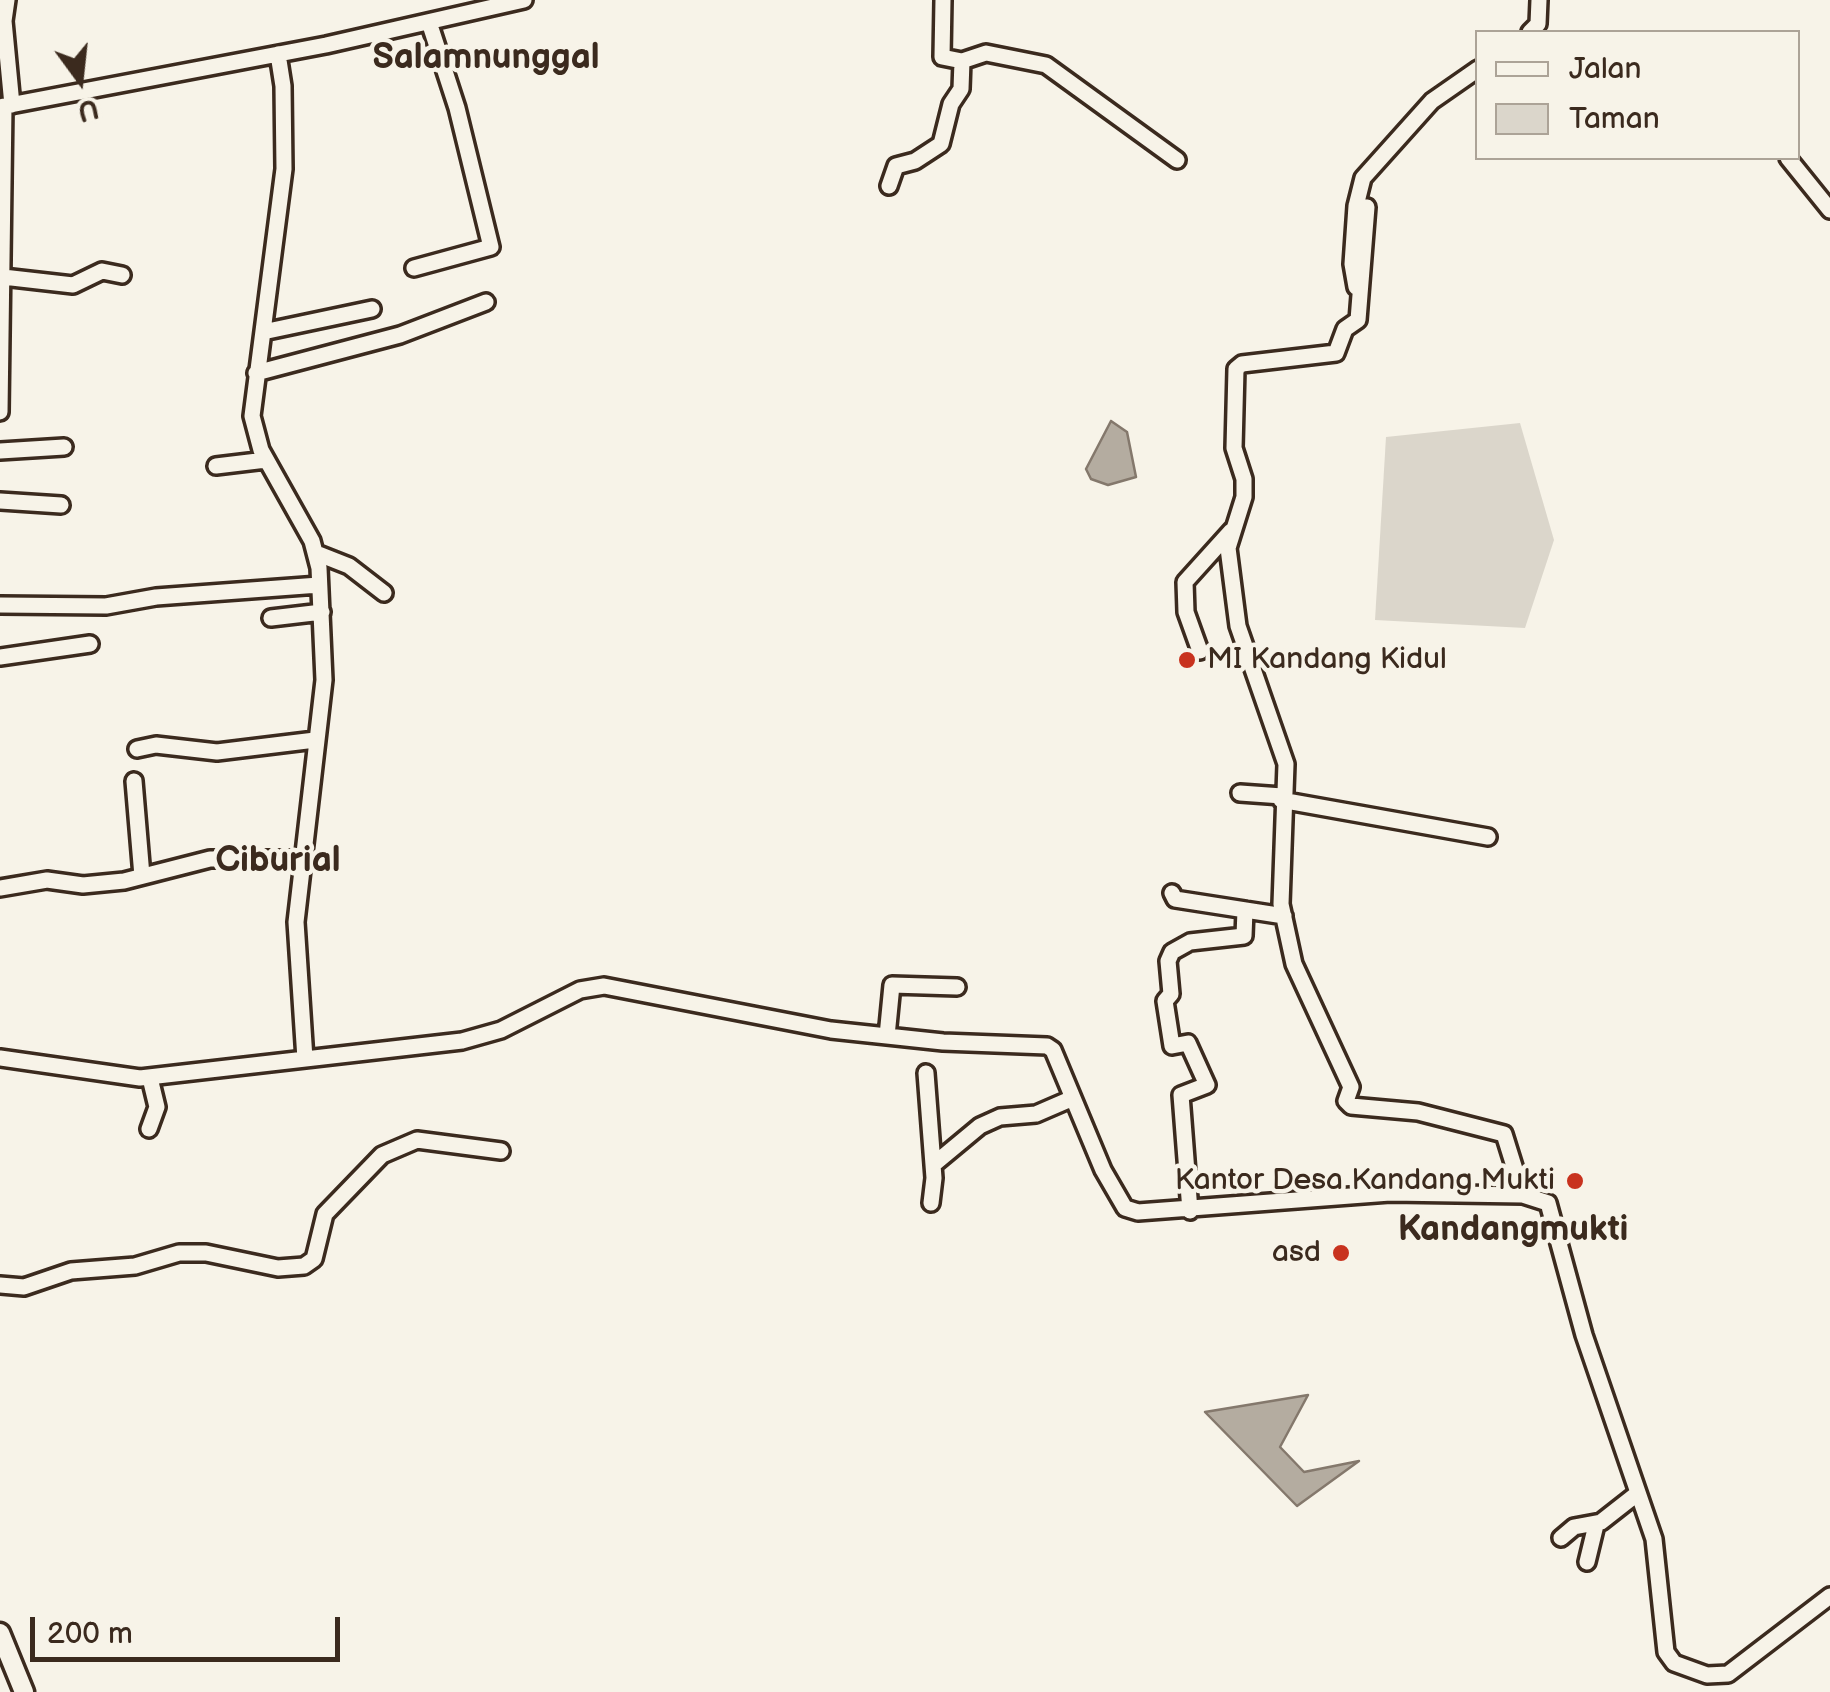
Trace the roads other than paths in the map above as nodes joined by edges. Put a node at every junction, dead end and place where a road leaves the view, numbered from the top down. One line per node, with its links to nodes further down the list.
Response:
1 (7, 0): 11 (street)
2 (439, 0): 6 (street)
3 (524, 0): 6 (street)
4 (942, 0): 9 (street)
5 (1540, 0): 7 (street)
6 (436, 20): 8 (street); 16 (street)
7 (1532, 30)
8 (278, 54): 11 (street); 22 (street)
9 (962, 61): 12 (street); 14 (street)
10 (1475, 70): 31 (street)
11 (5, 106): 18 (street)
12 (1176, 160)
13 (1790, 160): 15 (street)
14 (889, 186)
15 (1830, 210)
16 (414, 268)
17 (122, 275): 18 (street)
18 (4, 277): 21 (street)
19 (486, 302): 23 (street)
20 (372, 310): 22 (street)
21 (2, 312): 24 (street)
22 (263, 332): 23 (street)
23 (256, 373): 27 (street)
24 (0, 412)
25 (64, 448): 26 (street)
26 (0, 451)
27 (266, 460): 28 (street); 32 (street)
28 (216, 466)
29 (0, 501): 30 (street)
30 (61, 505)
31 (1231, 532): 39 (street); 45 (street)
32 (316, 553): 33 (street); 34 (street)
33 (319, 585): 35 (street); 36 (street)
34 (384, 594)
35 (0, 605)
36 (322, 612): 37 (street); 41 (street)
37 (271, 618)
38 (90, 644): 40 (street)
39 (1200, 651)
40 (0, 657)
41 (316, 740): 42 (street); 47 (street)
42 (137, 749)
43 (134, 781): 48 (street)
44 (1240, 793): 45 (street)
45 (1281, 798): 46 (street); 52 (street)
46 (1488, 836)
47 (302, 860): 48 (street); 56 (street)
48 (142, 876): 49 (street)
49 (0, 888)
50 (1172, 893): 51 (street)
51 (1245, 910): 52 (street); 65 (street)
52 (1284, 916): 63 (street)
53 (957, 988): 54 (street)
54 (887, 1036): 56 (street); 59 (street)
55 (0, 1058): 58 (street)
56 (305, 1059): 58 (street)
57 (926, 1073): 62 (street)
58 (150, 1078): 60 (street)
59 (1073, 1098): 62 (street); 65 (street)
60 (149, 1129)
61 (502, 1151): 66 (street)
62 (934, 1166): 64 (street)
63 (1523, 1195): 65 (street); 67 (street)
64 (931, 1203)
65 (1190, 1211)
66 (0, 1285)
67 (1638, 1493): 68 (street); 73 (street)
68 (1596, 1524): 69 (street); 70 (street)
69 (1562, 1538)
70 (1587, 1562)
71 (1830, 1596): 73 (street)
72 (0, 1633): 74 (main road)
73 (1728, 1674): 75 (street)
74 (24, 1692)
75 (1724, 1692)

